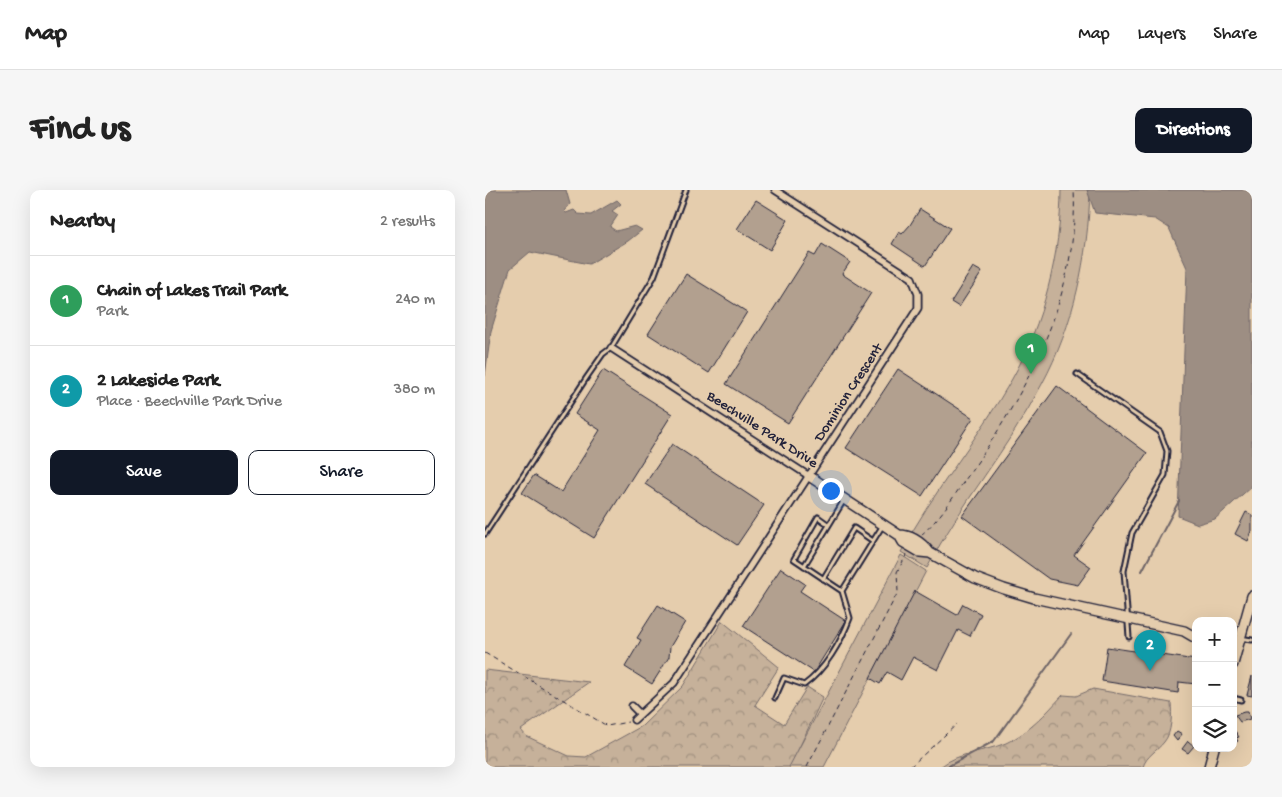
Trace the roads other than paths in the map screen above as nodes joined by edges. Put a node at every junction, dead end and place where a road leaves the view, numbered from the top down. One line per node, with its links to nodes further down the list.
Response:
1 (686, 190): 3 (lane)
2 (775, 190): 5 (street, Dominion Crescent)
3 (611, 348): 5 (street, Beechville Park Drive); 9 (lane)
4 (1077, 374): 15 (lane)
5 (809, 476): 6 (street, Beechville Park Drive); 27 (street, Dominion Crescent)
6 (844, 500): 7 (lane); 8 (street, Beechville Park Drive)
7 (829, 525): 11 (lane); 11 (lane)
8 (883, 525): 10 (lane); 15 (street, Beechville Park Drive)
9 (485, 534)
10 (873, 541): 12 (lane); 13 (lane)
11 (804, 566): 12 (lane)
12 (823, 579): 13 (lane)
13 (842, 591): 23 (lane)
14 (1252, 596): 18 (street)
15 (1129, 619): 17 (street, Beechville Park Drive); 20 (lane)
16 (1192, 629): 17 (street, Beechville Park Drive)
17 (1184, 631): 19 (street, Beechville Park Drive)
18 (1237, 635)
19 (1192, 636)
20 (1129, 637)
21 (1237, 638): 22 (lane)
22 (1252, 640)
23 (775, 698)
24 (1237, 699): 25 (lane)
25 (1241, 700)
26 (632, 706): 27 (street)
27 (640, 714): 28 (street, Dominion Crescent)
28 (633, 720)
29 (1213, 752): 30 (street)
30 (1209, 767)

